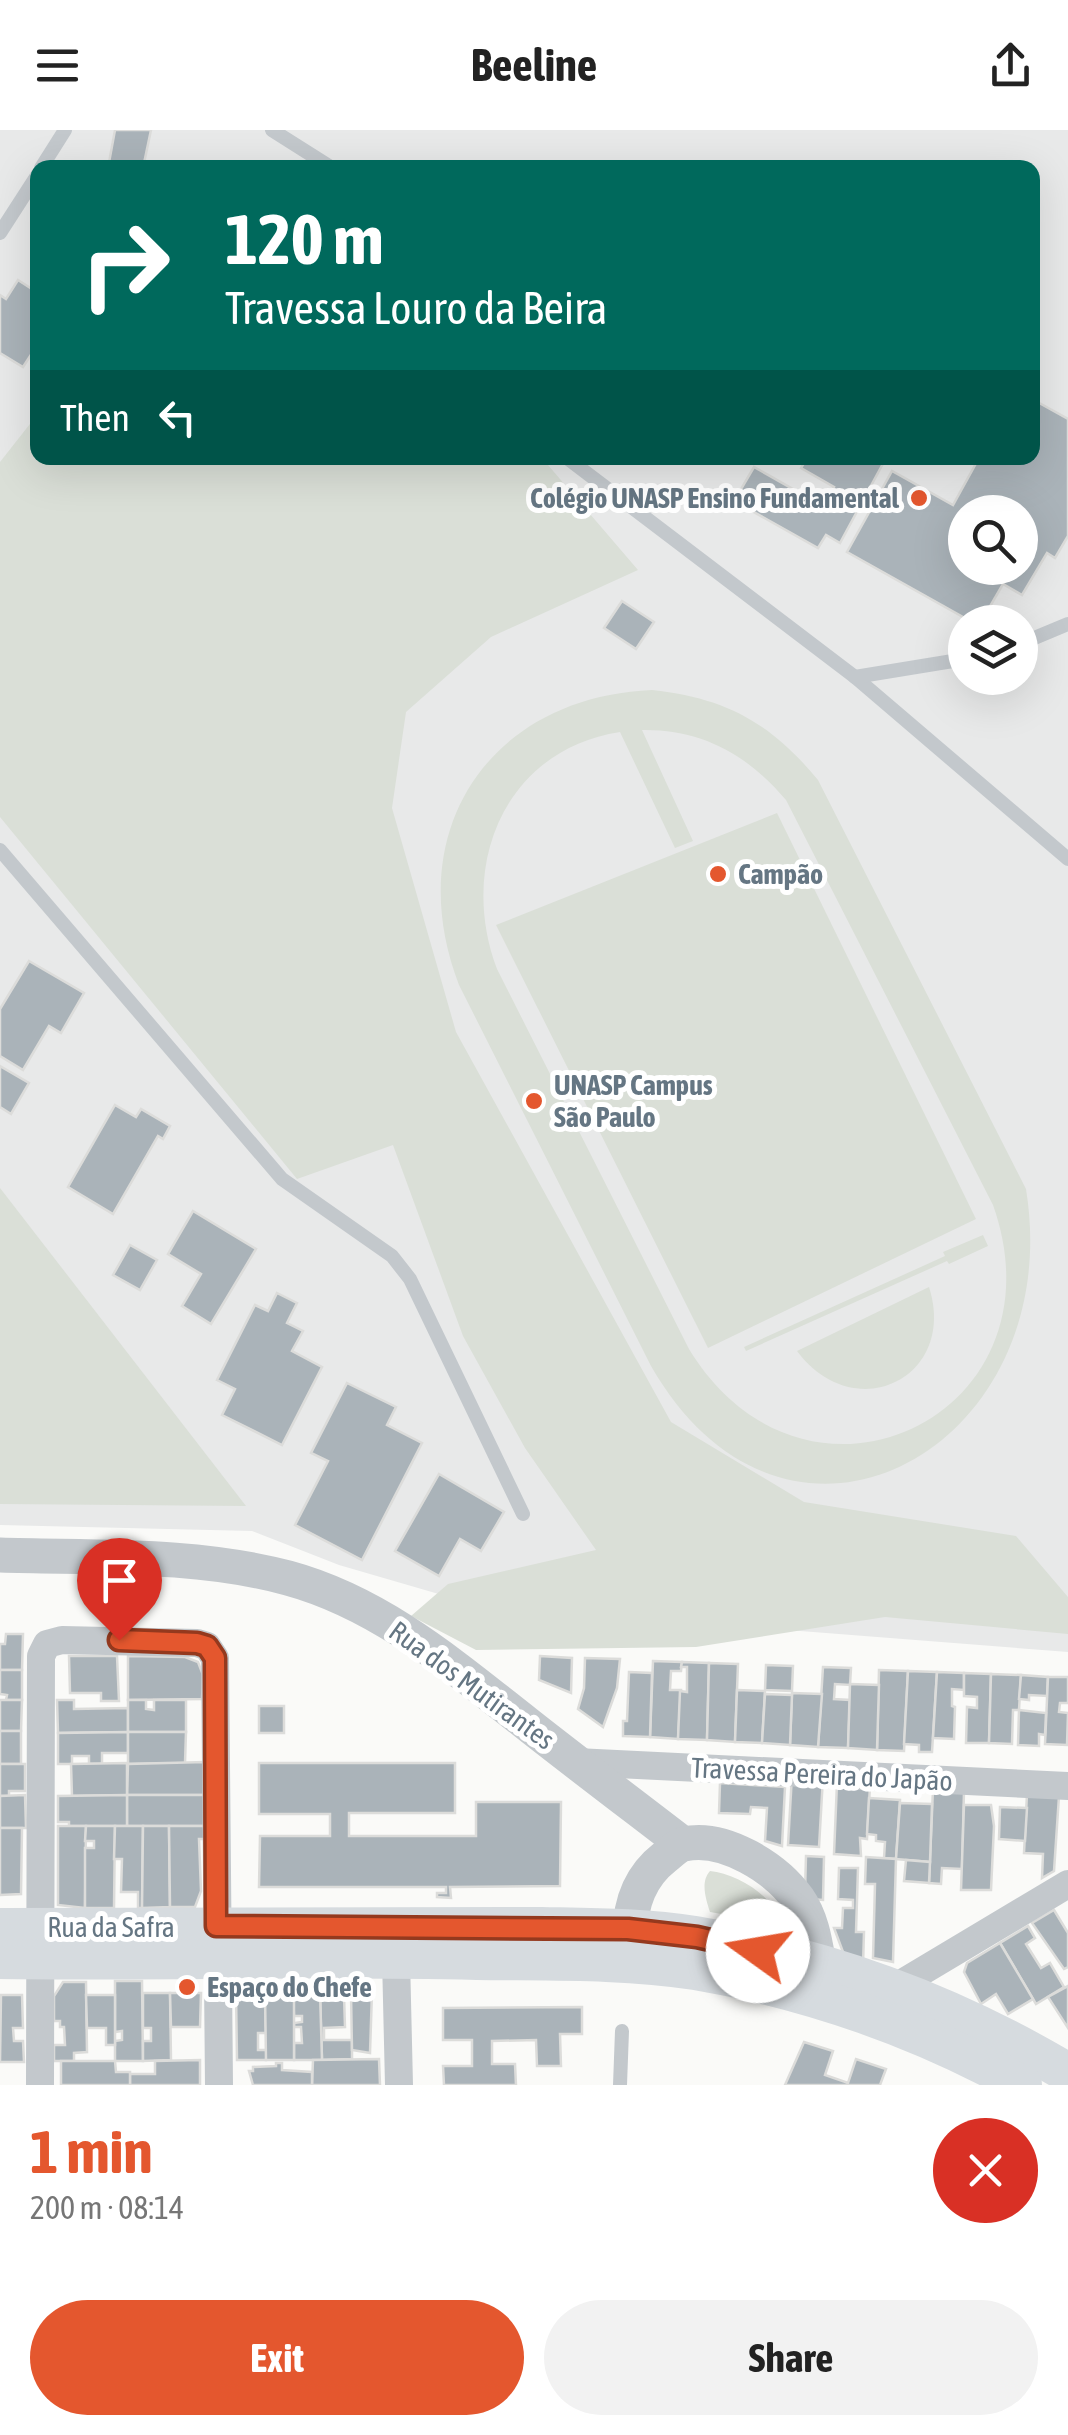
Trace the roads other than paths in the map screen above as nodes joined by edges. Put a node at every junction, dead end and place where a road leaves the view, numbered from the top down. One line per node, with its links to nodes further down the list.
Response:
1 (65, 130): 3 (lane)
2 (272, 130): 4 (lane)
3 (47, 160)
4 (319, 160)
5 (30, 186): 6 (lane)
6 (0, 233)
7 (576, 465): 11 (lane)
8 (1068, 624): 9 (lane)
9 (1038, 636)
10 (948, 662): 11 (lane)
11 (855, 677): 13 (lane)
12 (0, 850): 14 (lane)
13 (1068, 860)
14 (523, 1514)
15 (0, 1555): 16 (street, Rua dos Mutirantes)
16 (576, 1762): 17 (street, Travessa Pereira do Japão); 18 (street, Rua dos Mutirantes)
17 (1068, 1786)
18 (683, 1844): 23 (street); 26 (street)
19 (1068, 1884): 27 (street)
20 (0, 1928): 22 (main road, Rua da Safra)
21 (217, 1942): 22 (main road, Rua da Safra); 22 (street); 23 (main road, Rua da Safra); 24 (main road, Rua da Safra); 31 (street)
22 (41, 1944): 25 (main road, Rua da Safra); 30 (street)
23 (630, 1946): 24 (main road, Rua da Safra); 26 (main road, Rua da Safra); 34 (main road)
24 (396, 1958): 32 (street)
25 (0, 1959)
26 (819, 1965): 27 (main road)
27 (894, 1988): 29 (main road)
28 (622, 2030): 33 (lane)
29 (1068, 2073)
30 (40, 2085)
31 (220, 2085)
32 (399, 2085)
33 (620, 2085)
34 (1022, 2085)

